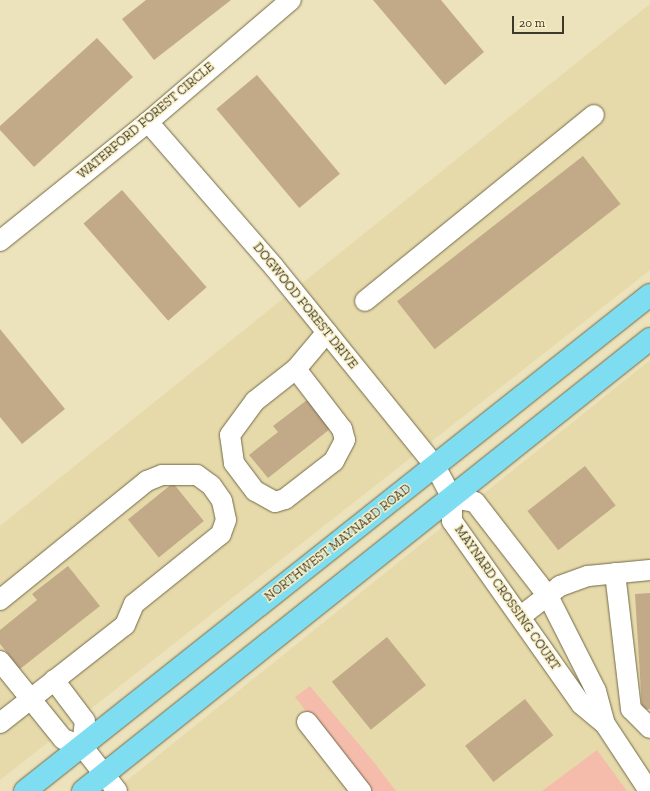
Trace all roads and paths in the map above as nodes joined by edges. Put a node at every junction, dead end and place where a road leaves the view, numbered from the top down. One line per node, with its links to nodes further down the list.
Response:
1 (291, 0): 3 (street, WATERFORD FOREST CIRCLE)
2 (594, 115): 6 (street)
3 (148, 122): 4 (street, WATERFORD FOREST CIRCLE); 7 (street, DOGWOOD FOREST DRIVE)
4 (0, 241)
5 (650, 295): 10 (main road, NORTHWEST MAYNARD ROAD)
6 (365, 302)
7 (327, 332): 9 (street); 10 (street, DOGWOOD FOREST DRIVE)
8 (650, 339): 11 (main road)
9 (296, 369): 9 (street)
10 (435, 466): 11 (street, DOGWOOD FOREST DRIVE); 24 (main road, NORTHWEST MAYNARD ROAD)
11 (452, 498): 14 (street, MAYNARD CROSSING COURT); 16 (street, MAYNARD CROSSING COURT); 25 (main road)
12 (650, 570): 13 (street)
13 (615, 573): 14 (street); 23 (street)
14 (548, 596): 16 (street); 22 (street, MAYNARD CROSSING COURT)
15 (0, 600): 18 (street)
16 (521, 616): 22 (street, MAYNARD CROSSING COURT)
17 (0, 661): 19 (street)
18 (54, 680): 19 (street); 24 (street)
19 (31, 699): 21 (street); 24 (street)
20 (307, 722): 28 (street)
21 (0, 723)
22 (605, 724): 29 (street, MAYNARD CROSSING COURT)
23 (650, 728)
24 (82, 746): 25 (street); 26 (main road, NORTHWEST MAYNARD ROAD)
25 (110, 783): 27 (main road)
26 (25, 791)
27 (83, 791)
28 (361, 791)
29 (649, 791)

